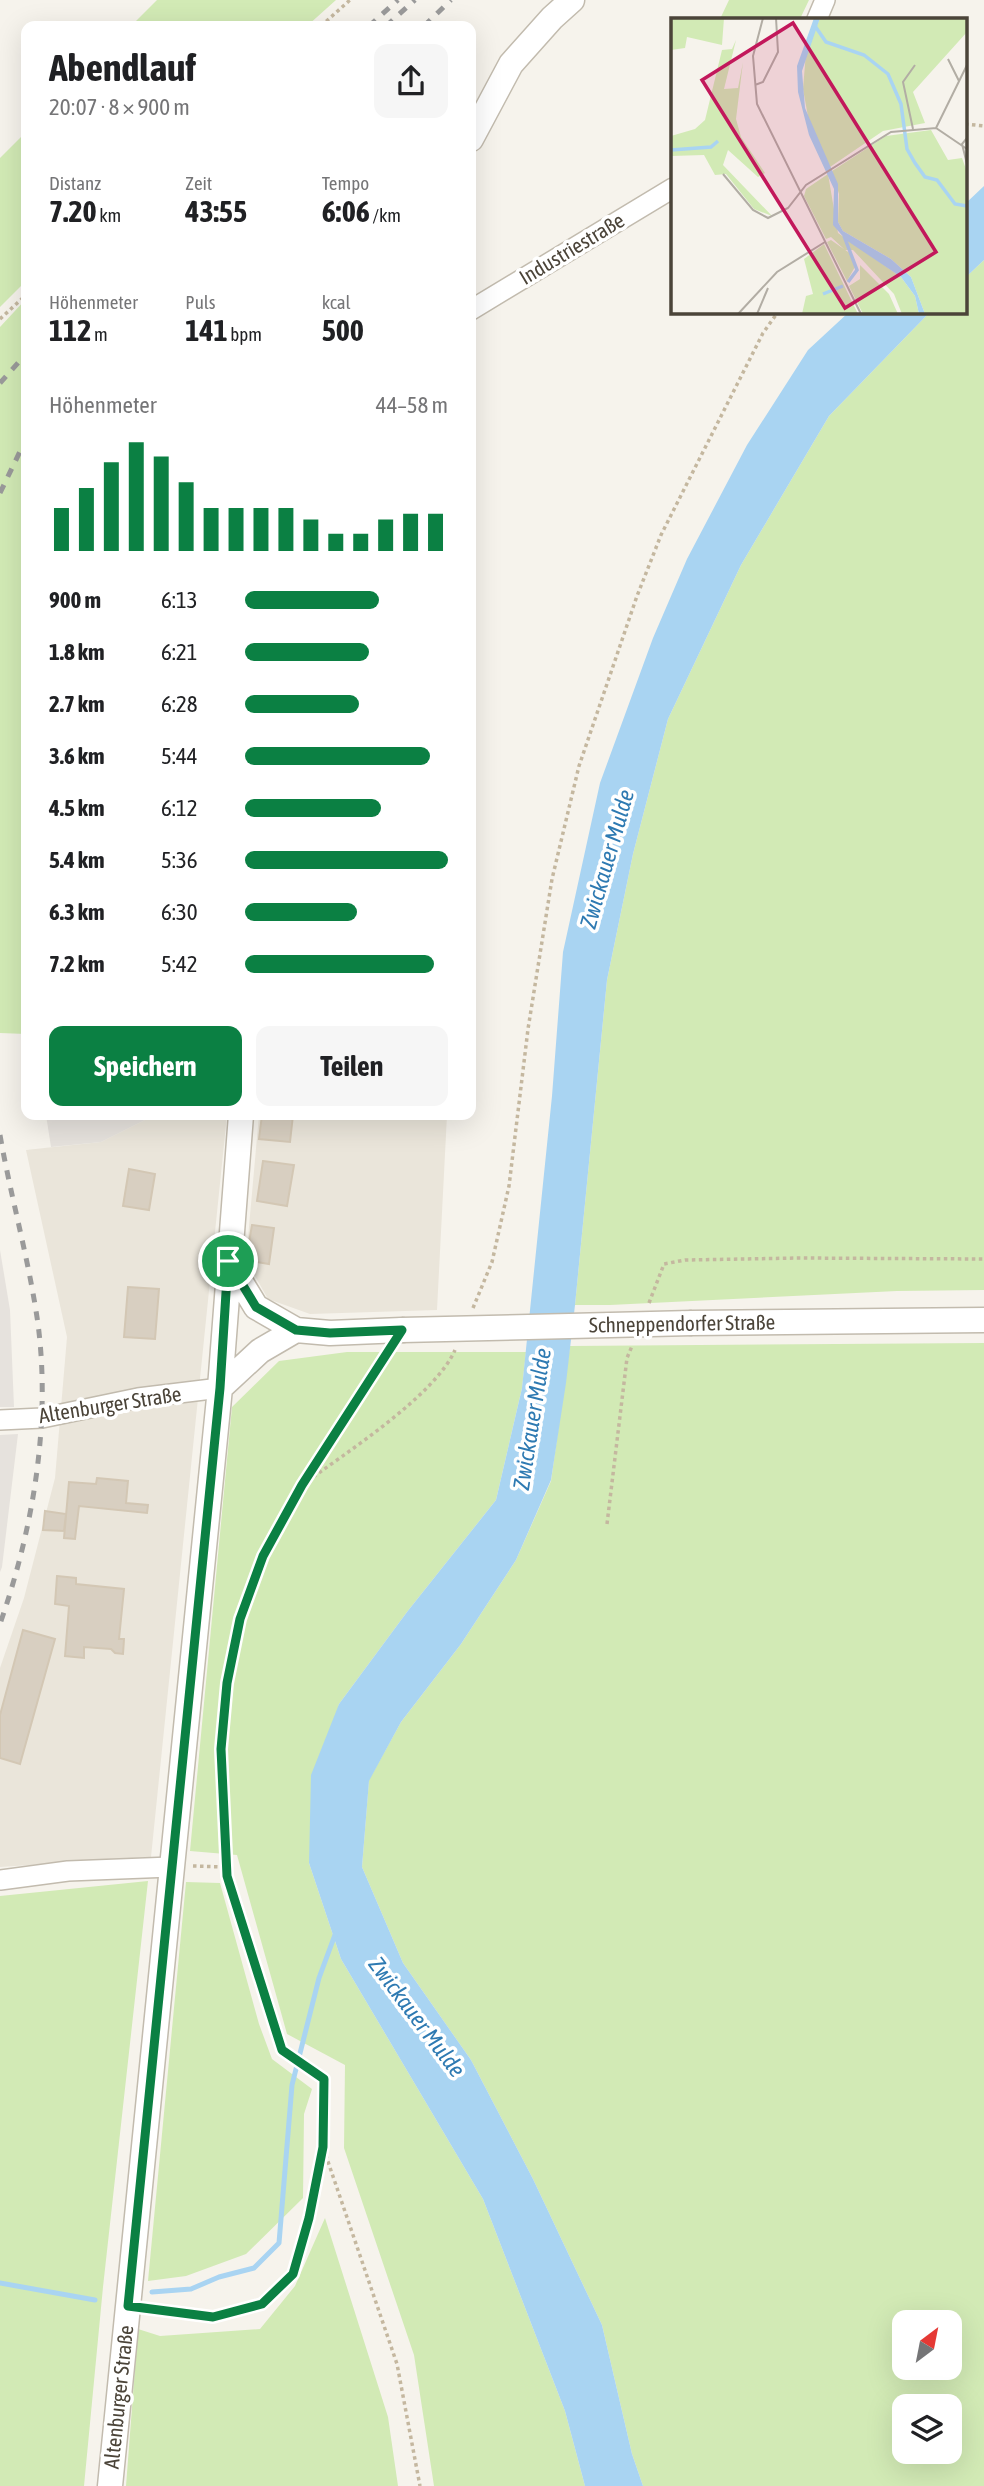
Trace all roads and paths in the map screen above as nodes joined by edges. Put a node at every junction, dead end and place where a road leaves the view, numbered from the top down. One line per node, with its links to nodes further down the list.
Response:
1 (350, 0): 5 (path)
2 (572, 0): 6 (street)
3 (825, 0): 4 (street)
4 (817, 18)
5 (327, 21)
6 (476, 130)
7 (671, 189): 9 (street, Industriestraße)
8 (21, 300): 11 (path)
9 (476, 307)
10 (777, 313): 14 (path)
11 (0, 319)
12 (241, 1120): 13 (street, Altenburger Straße)
13 (228, 1261): 16 (street, Schneppendorfer Straße); 19 (street, Altenburger Straße)
14 (492, 1262)
15 (984, 1320): 17 (street, Schneppendorfer Straße, bridge)
16 (296, 1330): 17 (street, Schneppendorfer Straße); 19 (street)
17 (402, 1330): 21 (path)
18 (450, 1361): 21 (path)
19 (220, 1388): 20 (street, Altenburger Straße); 22 (street, Altenburger Straße)
20 (0, 1420)
21 (302, 1485): 23 (path)
22 (171, 1867): 23 (path); 24 (street); 26 (street, Altenburger Straße)
23 (226, 1867): 25 (path)
24 (0, 1880)
25 (323, 2147): 26 (path); 28 (path)
26 (128, 2306): 27 (street, Altenburger Straße)
27 (110, 2486)
28 (420, 2486)

